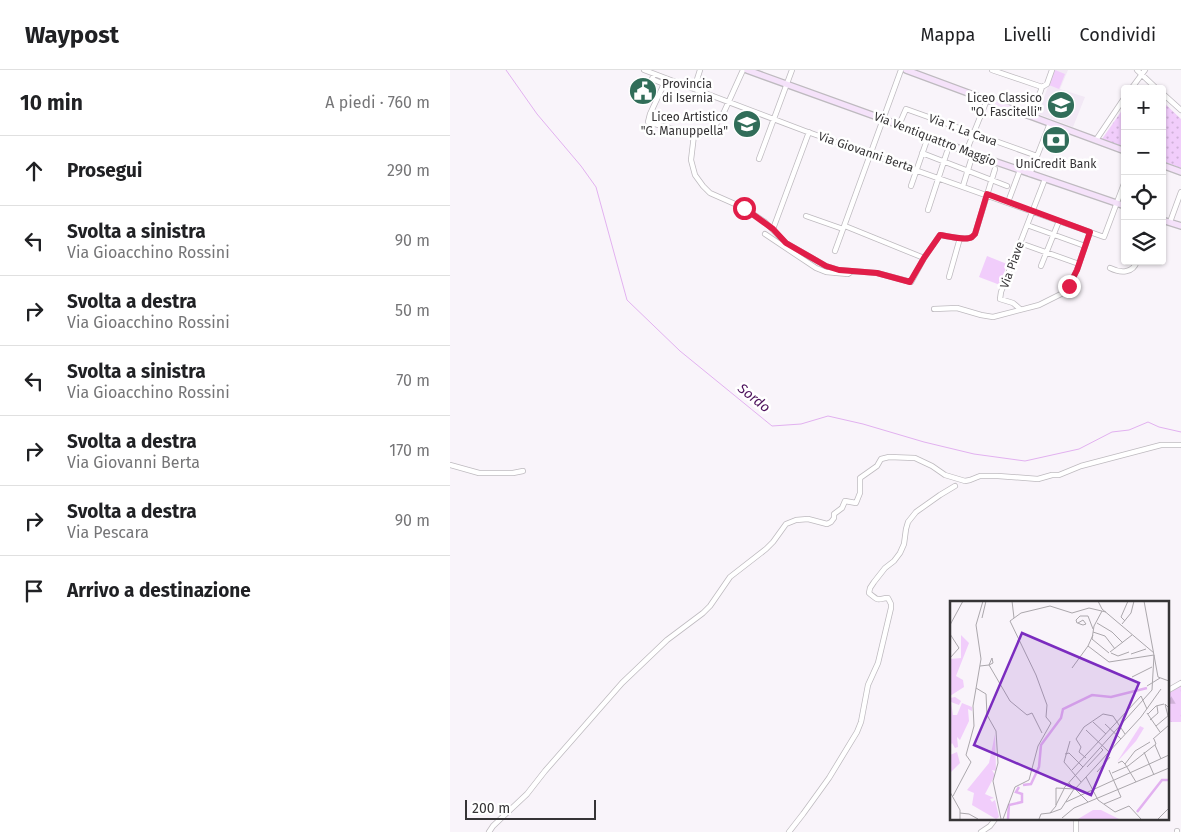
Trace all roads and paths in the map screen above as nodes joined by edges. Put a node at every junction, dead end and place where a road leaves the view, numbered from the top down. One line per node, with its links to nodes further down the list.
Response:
1 (647, 70): 12 (street, Via Giovanni Berta)
2 (700, 70): 18 (street)
3 (745, 70): 14 (main road, Via Ventiquattro Maggio); 21 (street)
4 (792, 70): 14 (street)
5 (901, 70): 26 (street)
6 (906, 70): 11 (main road)
7 (992, 70): 17 (street)
8 (1052, 70): 17 (street)
9 (1137, 70): 13 (street)
10 (1145, 70): 13 (street)
11 (922, 73): 20 (main road)
12 (654, 74): 18 (street, Via Giovanni Berta); 31 (street)
13 (1142, 74): 15 (street); 16 (street)
14 (786, 84): 25 (street); 26 (main road, Via Ventiquattro Maggio)
15 (1134, 85)
16 (1153, 85)
17 (1042, 87): 24 (street)
18 (694, 89): 21 (street, Via Giovanni Berta)
19 (1166, 97): 23 (street)
20 (987, 100): 24 (main road); 30 (street)
21 (728, 102): 25 (street, Via Giovanni Berta); 31 (street)
22 (1121, 103): 33 (street)
23 (1181, 110)
24 (1032, 116): 27 (main road)
25 (774, 119): 29 (street, Via Giovanni Berta); 40 (street)
26 (882, 119): 28 (main road, Via Ventiquattro Maggio); 38 (street)
27 (1050, 123): 33 (main road); 39 (street)
28 (899, 125): 30 (street, Via T. La Cava); 32 (main road, Via Ventiquattro Maggio)
29 (809, 132): 38 (street, Via Giovanni Berta); 71 (street)
30 (974, 133): 36 (street); 39 (street, Via T. La Cava)
31 (694, 135): 71 (street)
32 (928, 137): 36 (main road, Via Ventiquattro Maggio); 37 (street)
33 (1096, 140): 34 (main road)
34 (1121, 149)
35 (947, 152): 42 (street)
36 (966, 152): 46 (main road, Via Ventiquattro Maggio)
37 (922, 153): 42 (street); 45 (street)
38 (870, 154): 45 (street, Via Giovanni Berta); 70 (street)
39 (1037, 156): 49 (street)
40 (759, 159)
41 (972, 160): 47 (street)
42 (944, 162): 47 (street); 50 (street)
43 (1166, 166): 48 (main road)
44 (995, 169): 52 (street)
45 (916, 170): 50 (street, Via Giovanni Berta); 53 (street)
46 (1020, 170): 49 (main road, Via Ventiquattro Maggio); 59 (street)
47 (968, 171): 52 (street); 54 (street)
48 (1181, 172)
49 (1030, 174): 51 (main road, Via Ventiquattro Maggio)
50 (939, 178): 54 (street, Via Giovanni Berta); 62 (street)
51 (1045, 179): 60 (main road, Via Ventiquattro Maggio); 63 (street, Via Piave)
52 (992, 180): 55 (street); 58 (street)
53 (911, 186)
54 (963, 186): 58 (street, Via Giovanni Berta)
55 (1007, 186)
56 (1121, 191): 60 (street)
57 (1181, 192): 67 (street)
58 (987, 194): 59 (street, Via Giovanni Berta); 75 (street)
59 (1008, 202): 63 (street, Via Giovanni Berta)
60 (1116, 203): 61 (main road, Via Ventiquattro Maggio); 72 (street)
61 (1121, 205)
62 (928, 210)
63 (1032, 211): 65 (street, Via Giovanni Berta); 68 (street, Via Piave)
64 (806, 216): 70 (street)
65 (1059, 220): 72 (street, Via Giovanni Berta); 74 (street)
66 (1166, 221): 67 (main road)
67 (1170, 222): 69 (main road)
68 (1027, 225): 74 (street); 76 (street, Via Piave)
69 (1181, 226)
70 (844, 228): 78 (street); 80 (street)
71 (773, 229): 85 (street)
72 (1090, 232): 77 (street)
73 (765, 234): 85 (street)
74 (1053, 234): 77 (street); 79 (street)
75 (960, 238): 80 (street); 86 (street)
76 (1020, 243): 79 (street); 88 (street, Via Piave)
77 (1085, 246): 81 (street)
78 (835, 251)
79 (1047, 252): 81 (street); 83 (street)
80 (924, 258): 85 (street)
81 (1079, 264): 88 (street)
82 (1136, 265): 84 (street)
83 (1041, 266)
84 (1110, 268)
85 (852, 271)
86 (949, 277)
87 (934, 309): 88 (street)
88 (1020, 310)
89 (1181, 445): 96 (street)
90 (450, 465): 91 (street)
91 (523, 471)
92 (956, 486): 97 (street)
93 (1181, 684): 94 (street)
94 (1168, 690)
95 (994, 820): 98 (street)
96 (489, 832)
97 (789, 832)
98 (981, 832)

